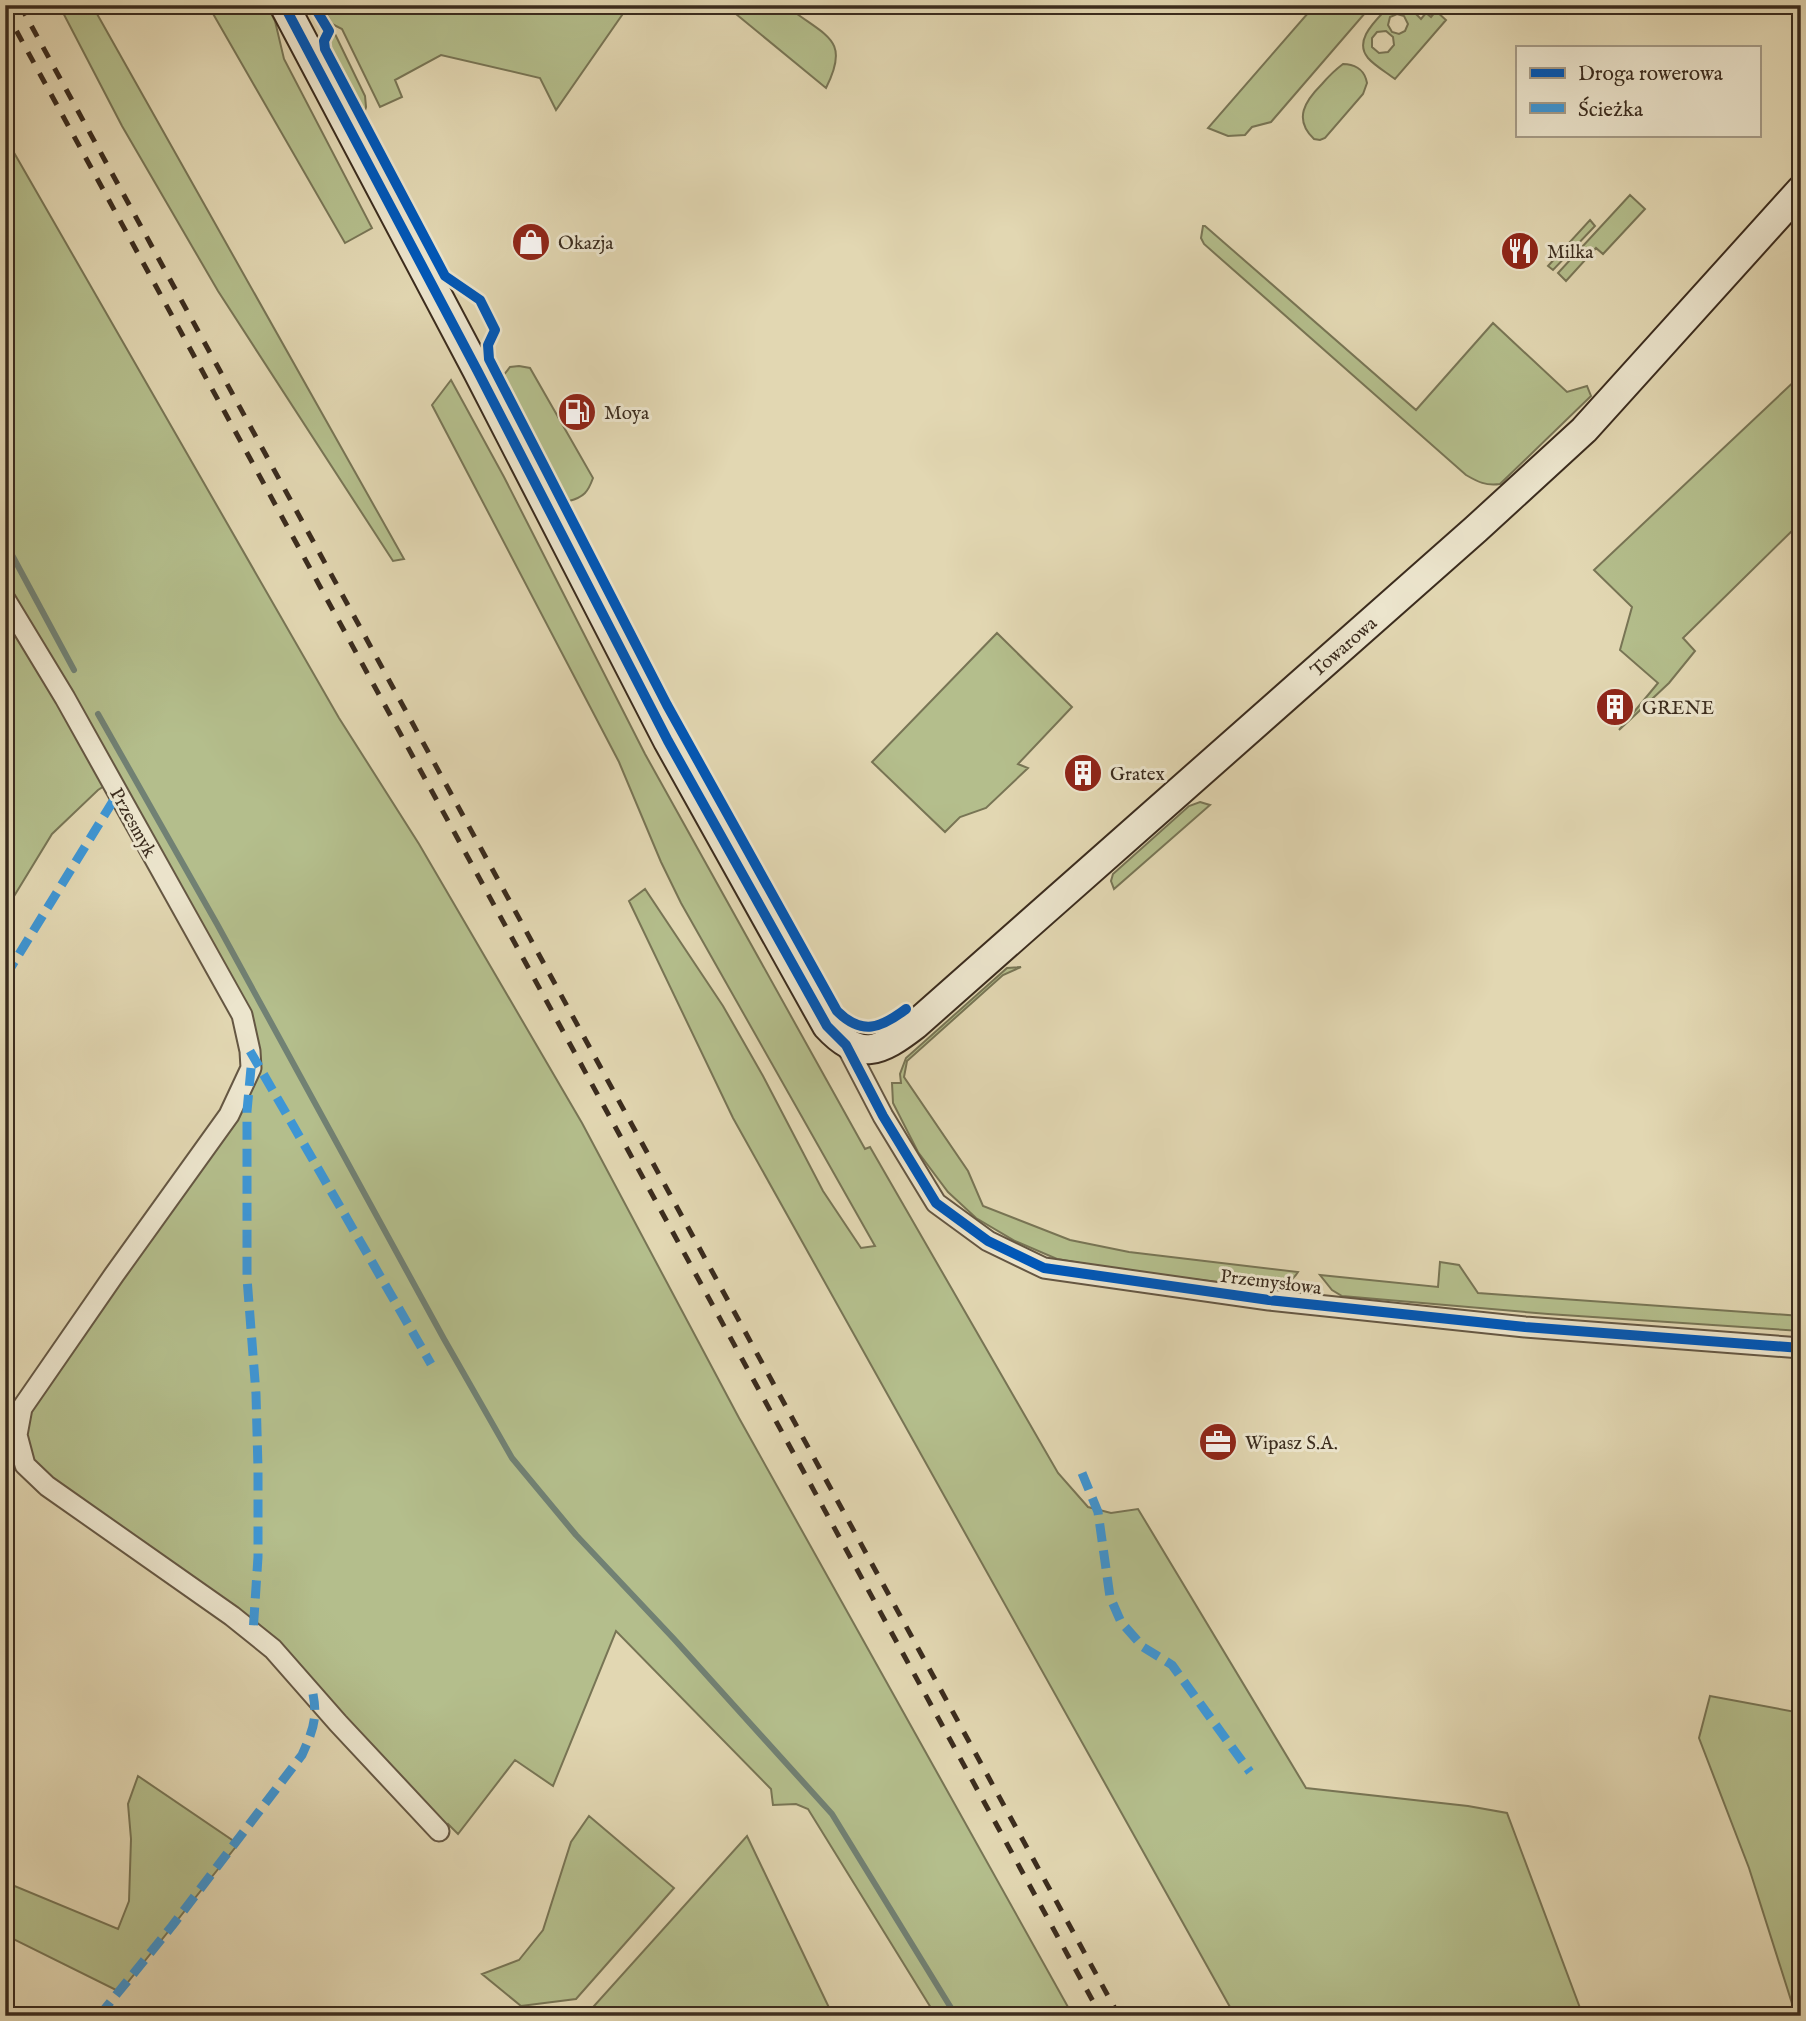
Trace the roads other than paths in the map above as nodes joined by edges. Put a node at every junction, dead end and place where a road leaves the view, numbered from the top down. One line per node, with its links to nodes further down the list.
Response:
1 (284, 5): 4 (street)
2 (1801, 190): 4 (street, Towarowa)
3 (5, 599): 6 (street, Przesmyk)
4 (846, 1045): 5 (street, Przemysłowa)
5 (1801, 1348)
6 (439, 1831)

